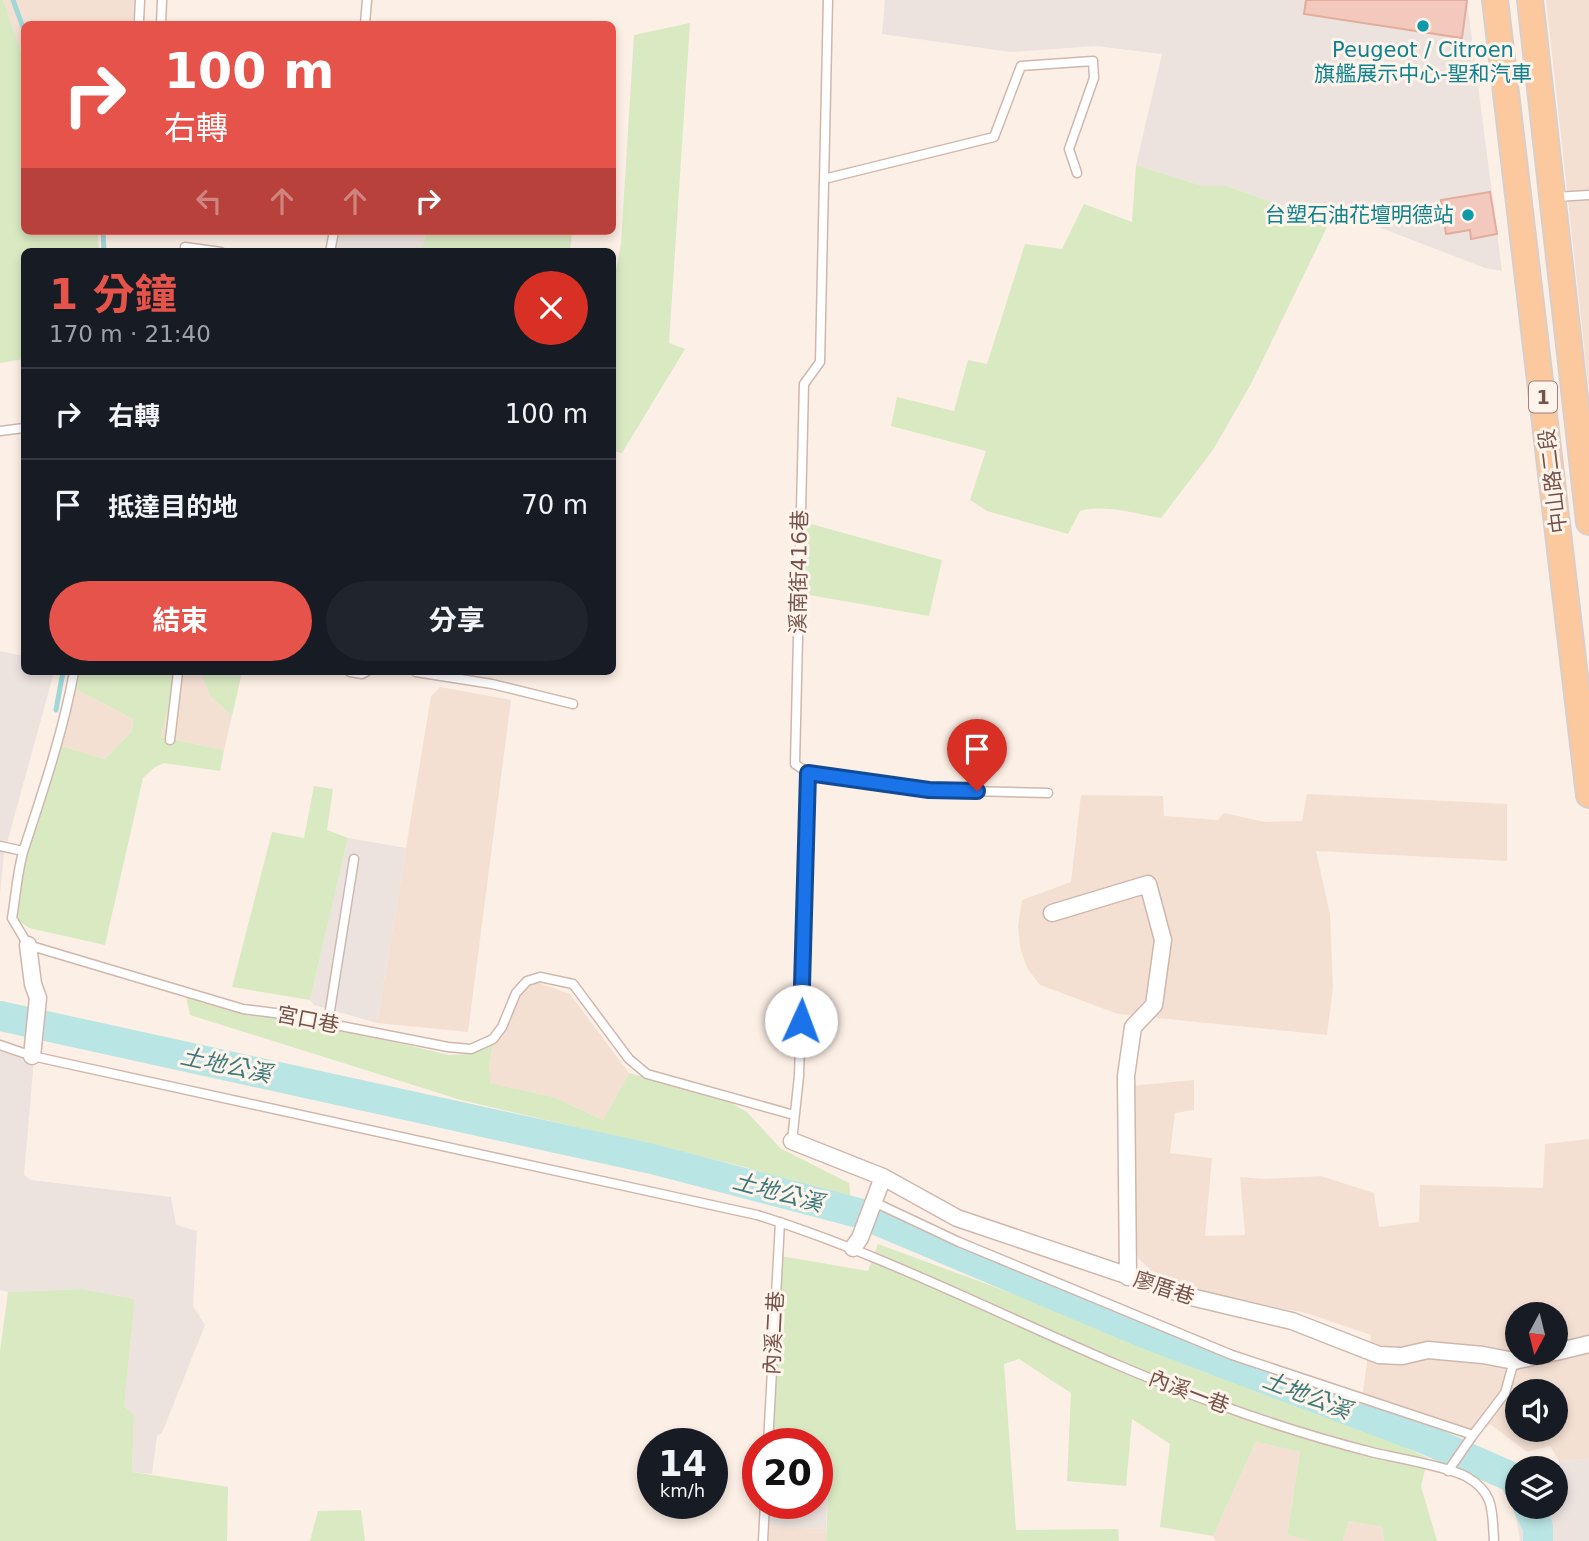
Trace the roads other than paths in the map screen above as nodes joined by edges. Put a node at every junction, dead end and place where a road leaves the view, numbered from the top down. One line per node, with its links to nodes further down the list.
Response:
1 (140, 0): 7 (lane)
2 (162, 0): 8 (lane)
3 (367, 0): 9 (lane)
4 (828, 0): 11 (lane, 溪南街416巷)
5 (1495, 0): 24 (main road, 中山路二段 / 1)
6 (1530, 0): 13 (main road, 中山路二段 / 1)
7 (139, 21)
8 (161, 21)
9 (365, 21)
10 (1077, 173): 11 (lane)
11 (824, 178): 22 (lane, 溪南街416巷)
12 (1589, 195): 13 (lane)
13 (1552, 198): 16 (main road, 中山路二段 / 1)
14 (21, 428): 15 (lane)
15 (0, 431)
16 (1589, 522)
17 (73, 675): 26 (lane)
18 (178, 675): 21 (lane)
19 (435, 675): 20 (lane)
20 (573, 704)
21 (170, 740)
22 (808, 773): 23 (lane); 33 (lane, 溪南街416巷)
23 (1048, 793)
24 (1589, 795)
25 (0, 846): 26 (lane)
26 (23, 851): 29 (lane)
27 (354, 859): 30 (lane)
28 (1052, 913): 39 (street)
29 (28, 945): 30 (lane, 宮口巷); 32 (street)
30 (328, 1023): 33 (lane, 宮口巷)
31 (0, 1045): 32 (lane, 內溪一巷)
32 (32, 1056): 37 (lane, 內溪一巷)
33 (794, 1115): 34 (lane, 溪南街416巷)
34 (792, 1141): 35 (street, 廖厝巷)
35 (883, 1177): 36 (street); 39 (street, 廖厝巷)
36 (874, 1202): 38 (street); 45 (lane)
37 (780, 1222): 38 (lane, 內溪一巷); 44 (lane, 內溪二巷)
38 (857, 1243): 46 (lane, 內溪一巷)
39 (1128, 1277): 42 (street, 廖厝巷)
40 (1589, 1344): 41 (street, 廖厝巷)
41 (1568, 1349)
42 (1505, 1360)
43 (1513, 1365): 45 (lane)
44 (769, 1428)
45 (1473, 1435): 46 (lane)
46 (1448, 1471): 49 (lane, 內溪一巷)
47 (764, 1519): 48 (lane)
48 (763, 1541)
49 (1494, 1541)

